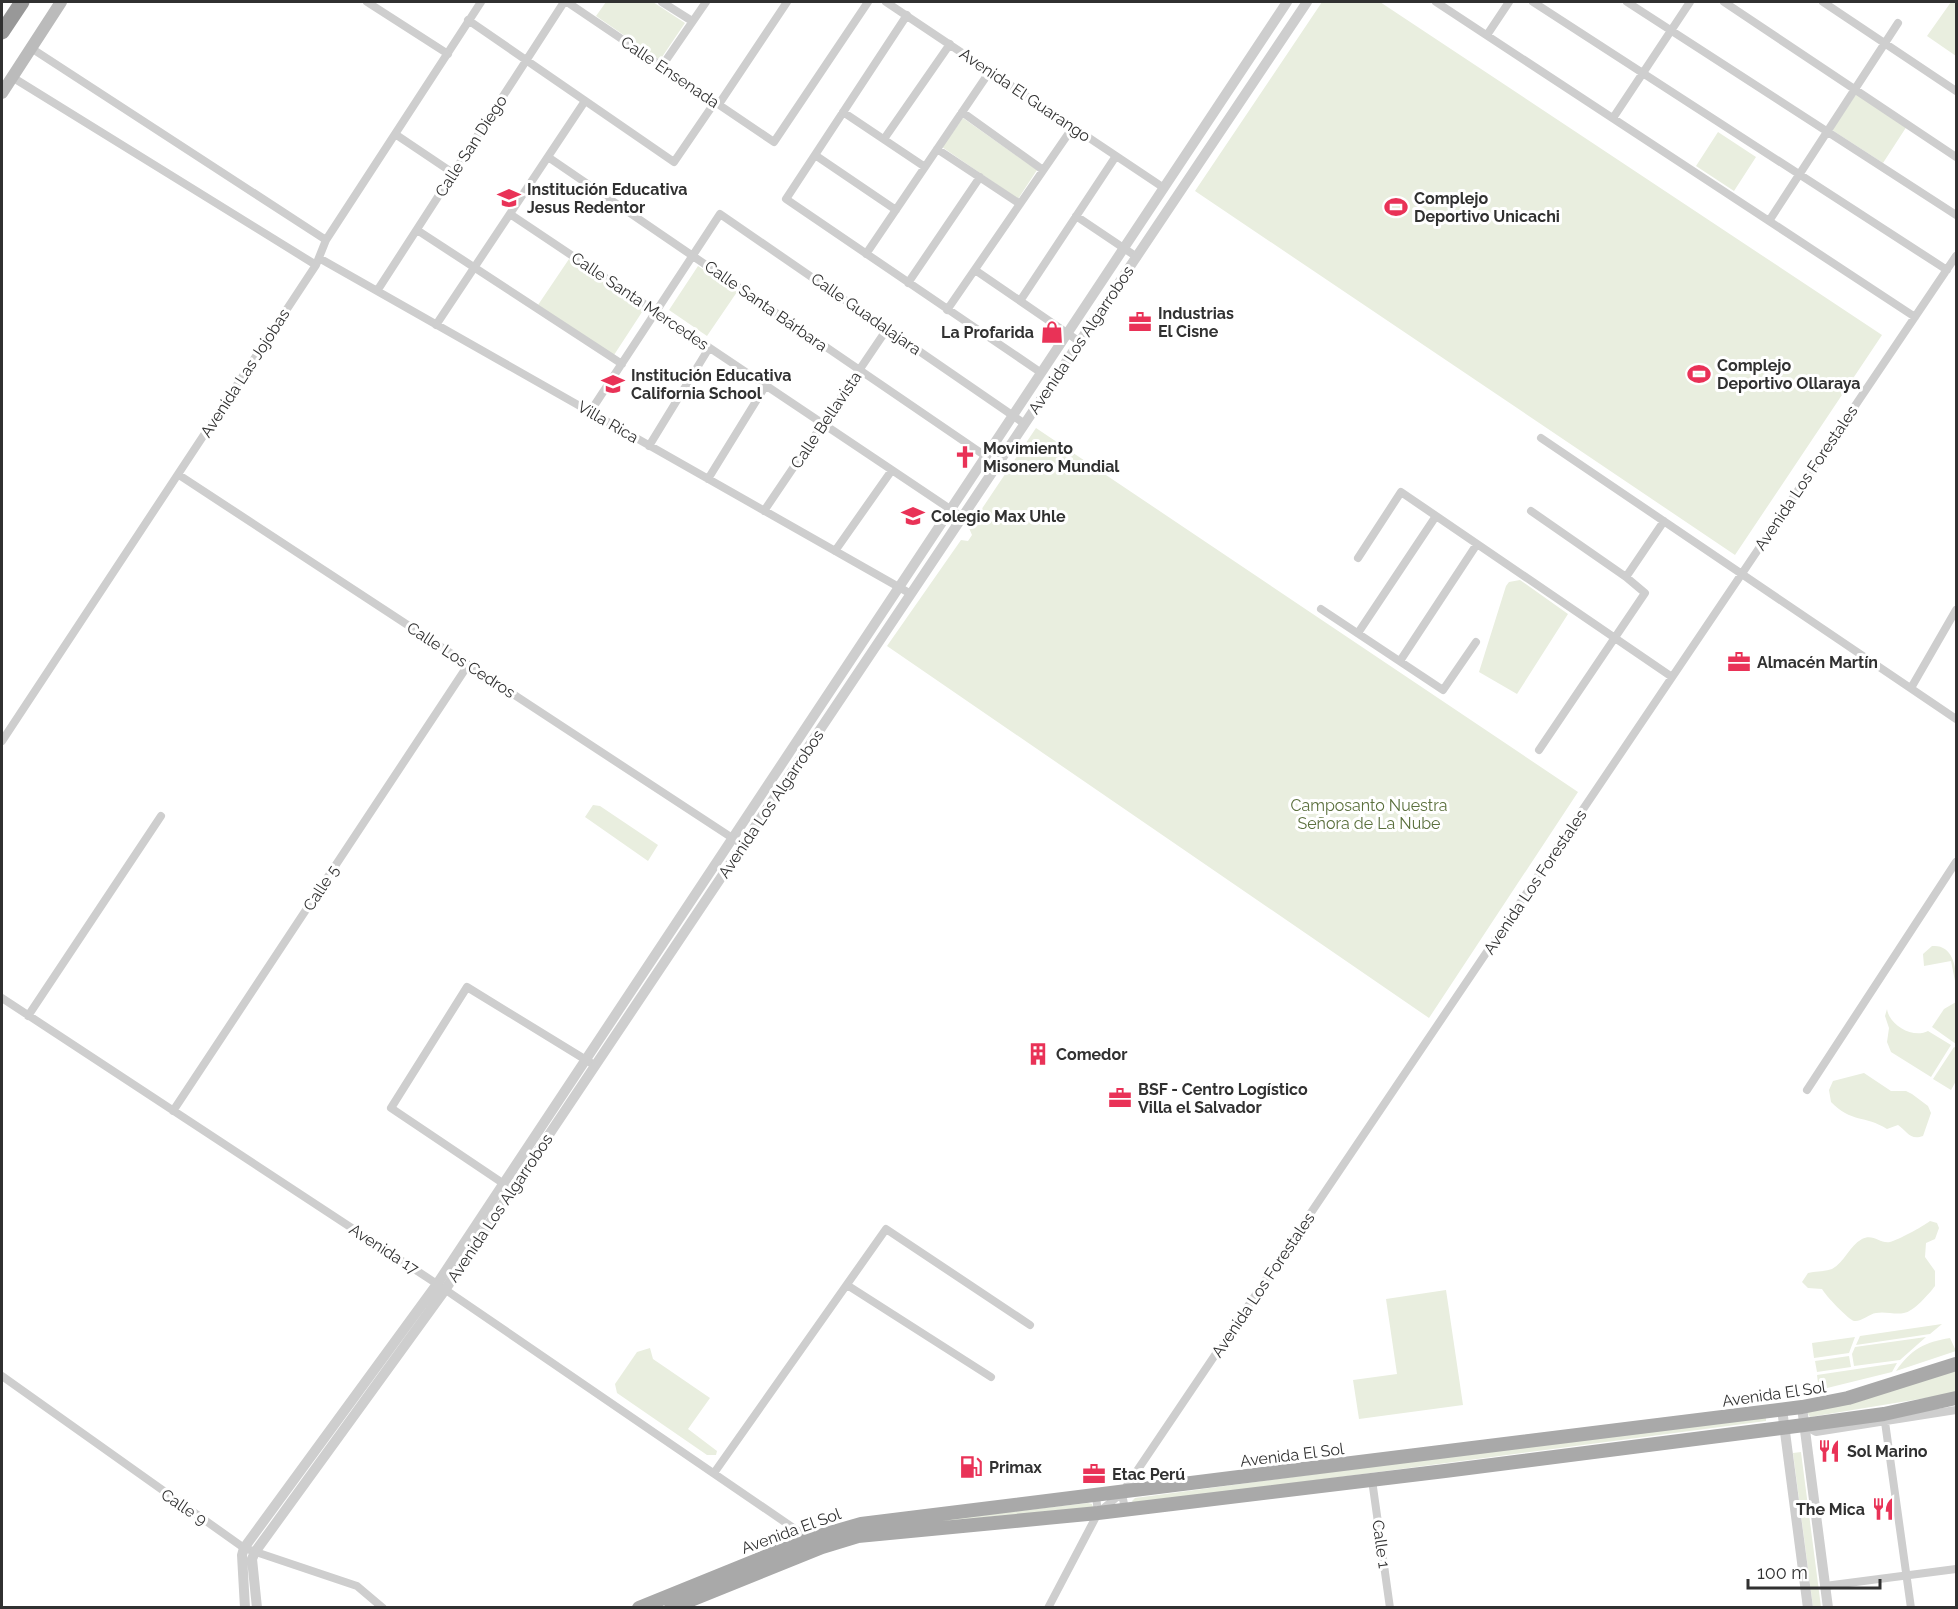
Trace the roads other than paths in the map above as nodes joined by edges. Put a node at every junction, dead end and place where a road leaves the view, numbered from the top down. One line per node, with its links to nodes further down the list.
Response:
1 (22, 2): 25 (highway)
2 (60, 2): 29 (main road)
3 (367, 2): 30 (street)
4 (481, 2): 21 (street, Avenida Las Jojobas)
5 (566, 2): 31 (street, Calle San Diego); 32 (street, Calle Ensenada)
6 (662, 2): 22 (street)
7 (706, 2): 22 (street)
8 (787, 2): 40 (street)
9 (868, 2): 40 (street, Calle Ensenada)
10 (886, 2): 20 (street, Avenida El Guarango)
11 (1287, 2): 58 (street, Avenida Los Algarrobos)
12 (1307, 2): 59 (street, Avenida Los Algarrobos)
13 (1436, 2): 26 (street)
14 (1509, 2): 26 (street)
15 (1533, 2): 34 (street)
16 (1627, 2): 24 (street)
17 (1690, 2): 24 (street)
18 (1724, 2): 36 (street)
19 (1823, 2): 28 (street)
20 (907, 15): 27 (street, Avenida El Guarango); 41 (street)
21 (468, 20): 30 (street, Avenida Las Jojobas); 31 (street)
22 (692, 21): 32 (street)
23 (1898, 23): 28 (street)
24 (1671, 30): 34 (street); 45 (street)
25 (2, 32)
26 (1487, 35): 43 (street)
27 (950, 44): 33 (street, Avenida El Guarango); 47 (street)
28 (1886, 44): 36 (street); 37 (street)
29 (31, 48): 35 (main road); 67 (street)
30 (448, 54): 46 (street, Avenida Las Jojobas)
31 (526, 60): 39 (street); 55 (street, Calle San Diego)
32 (662, 66): 40 (street, Calle Ensenada)
33 (990, 71): 42 (street); 44 (street, Avenida El Guarango)
34 (1643, 73): 43 (street); 56 (street)
35 (12, 77): 38 (main road); 73 (street, Villa Rica)
36 (1855, 89): 45 (street); 52 (street)
37 (1956, 91)
38 (2, 93)
39 (585, 101): 40 (street); 51 (street)
40 (717, 103)
41 (843, 112): 47 (street); 49 (street)
42 (962, 112): 48 (street); 54 (street)
43 (1613, 118): 65 (street)
44 (1073, 127): 50 (street, Avenida El Guarango); 54 (street)
45 (1828, 132): 56 (street); 63 (street)
46 (394, 134): 55 (street); 67 (street, Avenida Las Jojobas)
47 (884, 139): 53 (street)
48 (937, 149): 53 (street); 57 (street)
49 (815, 156): 61 (street); 69 (street)
50 (1116, 156): 58 (street, Avenida El Guarango); 64 (street)
51 (548, 157): 62 (street); 70 (street, Calle Santa Bárbara)
52 (1956, 157)
53 (925, 167): 61 (street)
54 (1043, 170): 60 (street)
55 (453, 173): 66 (street, Calle San Diego)
56 (1800, 175): 65 (street); 76 (street)
57 (980, 177): 60 (street); 77 (street)
58 (1164, 188): 59 (street); 68 (street, Avenida Los Algarrobos)
59 (1177, 196): 72 (street, Avenida Los Algarrobos)
60 (1020, 204): 75 (street)
61 (896, 210): 69 (street)
62 (510, 214): 74 (street); 81 (street, Calle Santa Mercedes)
63 (1956, 215)
64 (1076, 216): 68 (street); 79 (street)
65 (1770, 221): 82 (street)
66 (417, 230): 74 (street); 78 (street, Calle San Diego)
67 (326, 240): 73 (street, Avenida Las Jojobas)
68 (1123, 248): 72 (street); 85 (street, Avenida Los Algarrobos)
69 (866, 254): 77 (street)
70 (693, 256): 81 (street); 84 (street, Calle Guadalajara); 89 (street, Calle Santa Bárbara)
71 (1956, 256): 76 (street, Avenida Los Forestales)
72 (1137, 257): 86 (street, Avenida Los Algarrobos)
73 (317, 262): 78 (street, Villa Rica); 100 (street, Avenida Las Jojobas)
74 (474, 267): 83 (street); 88 (street)
75 (975, 270): 79 (street); 80 (street)
76 (1947, 270): 82 (street, Avenida Los Forestales)
77 (908, 283): 80 (street)
78 (377, 291): 83 (street, Villa Rica)
79 (1020, 301): 85 (street)
80 (947, 310): 90 (street)
81 (656, 312): 87 (street, Calle Santa Mercedes); 88 (street)
82 (1915, 317): 111 (street, Avenida Los Forestales)
83 (436, 325): 92 (street, Villa Rica)
84 (887, 329): 89 (street, Calle Bellavista); 93 (street, Calle Guadalajara)
85 (1066, 333): 86 (street); 90 (street, Avenida Los Algarrobos)
86 (1080, 342): 95 (street, Avenida Los Algarrobos)
87 (709, 348): 91 (street, Calle Santa Mercedes); 97 (street)
88 (622, 364): 92 (street)
89 (859, 370): 94 (street, Calle Bellavista); 98 (street, Calle Santa Bárbara)
90 (1040, 372): 93 (street, Avenida Los Algarrobos)
91 (766, 386): 94 (street, Calle Santa Mercedes); 101 (street)
92 (590, 412): 97 (street, Villa Rica)
93 (1011, 414): 95 (street, Calle Guadalajara); 98 (street, Avenida Los Algarrobos)
94 (823, 424): 99 (street, Calle Santa Mercedes); 103 (street, Calle Bellavista)
95 (1025, 424): 106 (street, Avenida Los Algarrobos)
96 (1541, 438): 107 (street)
97 (649, 446): 101 (street, Villa Rica)
98 (984, 455): 102 (street, Avenida Los Algarrobos)
99 (892, 470): 102 (street, Calle Santa Mercedes); 109 (street)
100 (179, 474): 121 (street, Calle Los Cedros); 125 (street, Avenida Las Jojobas)
101 (708, 479): 103 (street, Villa Rica)
102 (949, 508): 106 (street, Calle Santa Mercedes); 113 (street, Avenida Los Algarrobos)
103 (764, 511): 109 (street, Villa Rica)
104 (1531, 511): 112 (street)
105 (1436, 516): 108 (street); 110 (street); 117 (street)
106 (962, 517): 114 (street, Avenida Los Algarrobos)
107 (1664, 521): 111 (street); 112 (street)
108 (1477, 544): 118 (street); 120 (street)
109 (835, 551): 113 (street, Villa Rica)
110 (1358, 558)
111 (1742, 573): 122 (street, Avenida Los Forestales); 123 (street)
112 (1626, 577): 118 (street)
113 (897, 586): 114 (street, Villa Rica); 128 (street, Avenida Los Algarrobos)
114 (911, 594): 129 (street, Avenida Los Algarrobos)
115 (1321, 609): 117 (street)
116 (1956, 610): 123 (street)
117 (1358, 633): 120 (street)
118 (1616, 639): 122 (street); 126 (street)
119 (1476, 642): 120 (street)
120 (1400, 661)
121 (468, 665): 128 (street, Calle Los Cedros); 135 (street, Calle 5)
122 (1672, 677): 152 (street, Avenida Los Forestales)
123 (1911, 688): 124 (street)
124 (1956, 719)
125 (2, 741)
126 (1539, 750)
127 (162, 816): 132 (street)
128 (732, 838): 129 (street, Calle Los Cedros); 133 (street, Avenida Los Algarrobos)
129 (743, 845): 133 (street, Avenida Los Algarrobos)
130 (1956, 862): 134 (street)
131 (2, 998): 132 (street, Avenida 17)
132 (28, 1016): 135 (street, Avenida 17)
133 (591, 1063): 136 (street, Avenida Los Algarrobos); 136 (street)
134 (1807, 1090)
135 (173, 1111): 138 (street, Avenida 17)
136 (508, 1187): 138 (street, Avenida Los Algarrobos)
137 (847, 1285): 139 (street); 142 (street); 150 (street)
138 (441, 1287): 150 (street, Avenida 17); 158 (street, Avenida Los Algarrobos); 159 (street, Avenida Los Algarrobos)
139 (1030, 1325)
140 (1956, 1364): 144 (main road, Avenida El Sol)
141 (2, 1376): 158 (street, Calle 9)
142 (991, 1377)
143 (1956, 1398): 148 (main road, Avenida El Sol)
144 (1802, 1407): 145 (main road, Avenida El Sol); 148 (street)
145 (1782, 1410): 149 (street); 152 (main road, Avenida El Sol)
146 (1956, 1410): 147 (street, Avenida El Sol)
147 (1885, 1422): 148 (street, Avenida El Sol); 161 (street)
148 (1804, 1425): 149 (main road, Avenida El Sol); 162 (street)
149 (1784, 1428): 151 (main road, Avenida El Sol); 170 (street)
150 (714, 1473): 156 (street, Avenida 17)
151 (1372, 1480): 154 (main road, Avenida El Sol); 169 (street, Calle 1)
152 (1122, 1493): 153 (main road, Avenida El Sol); 154 (street); 155 (street, Avenida Los Forestales)
153 (1096, 1496): 155 (street); 156 (main road, Avenida El Sol)
154 (1125, 1509): 155 (main road, Avenida El Sol)
155 (1098, 1513): 157 (main road, Avenida El Sol); 168 (street)
156 (809, 1539): 157 (street, Avenida 17); 166 (main road, Avenida El Sol)
157 (822, 1546): 167 (main road, Avenida El Sol)
158 (244, 1548): 159 (street, Calle 9); 163 (street)
159 (255, 1552): 164 (street); 165 (street, Calle 9)
160 (1956, 1569): 161 (street)
161 (1907, 1575): 162 (street); 172 (street)
162 (1825, 1586): 171 (street)
163 (246, 1608)
164 (257, 1608)
165 (383, 1608)
166 (639, 1608)
167 (671, 1608)
168 (1048, 1608)
169 (1390, 1608)
170 (1808, 1608)
171 (1828, 1608)
172 (1911, 1608)

